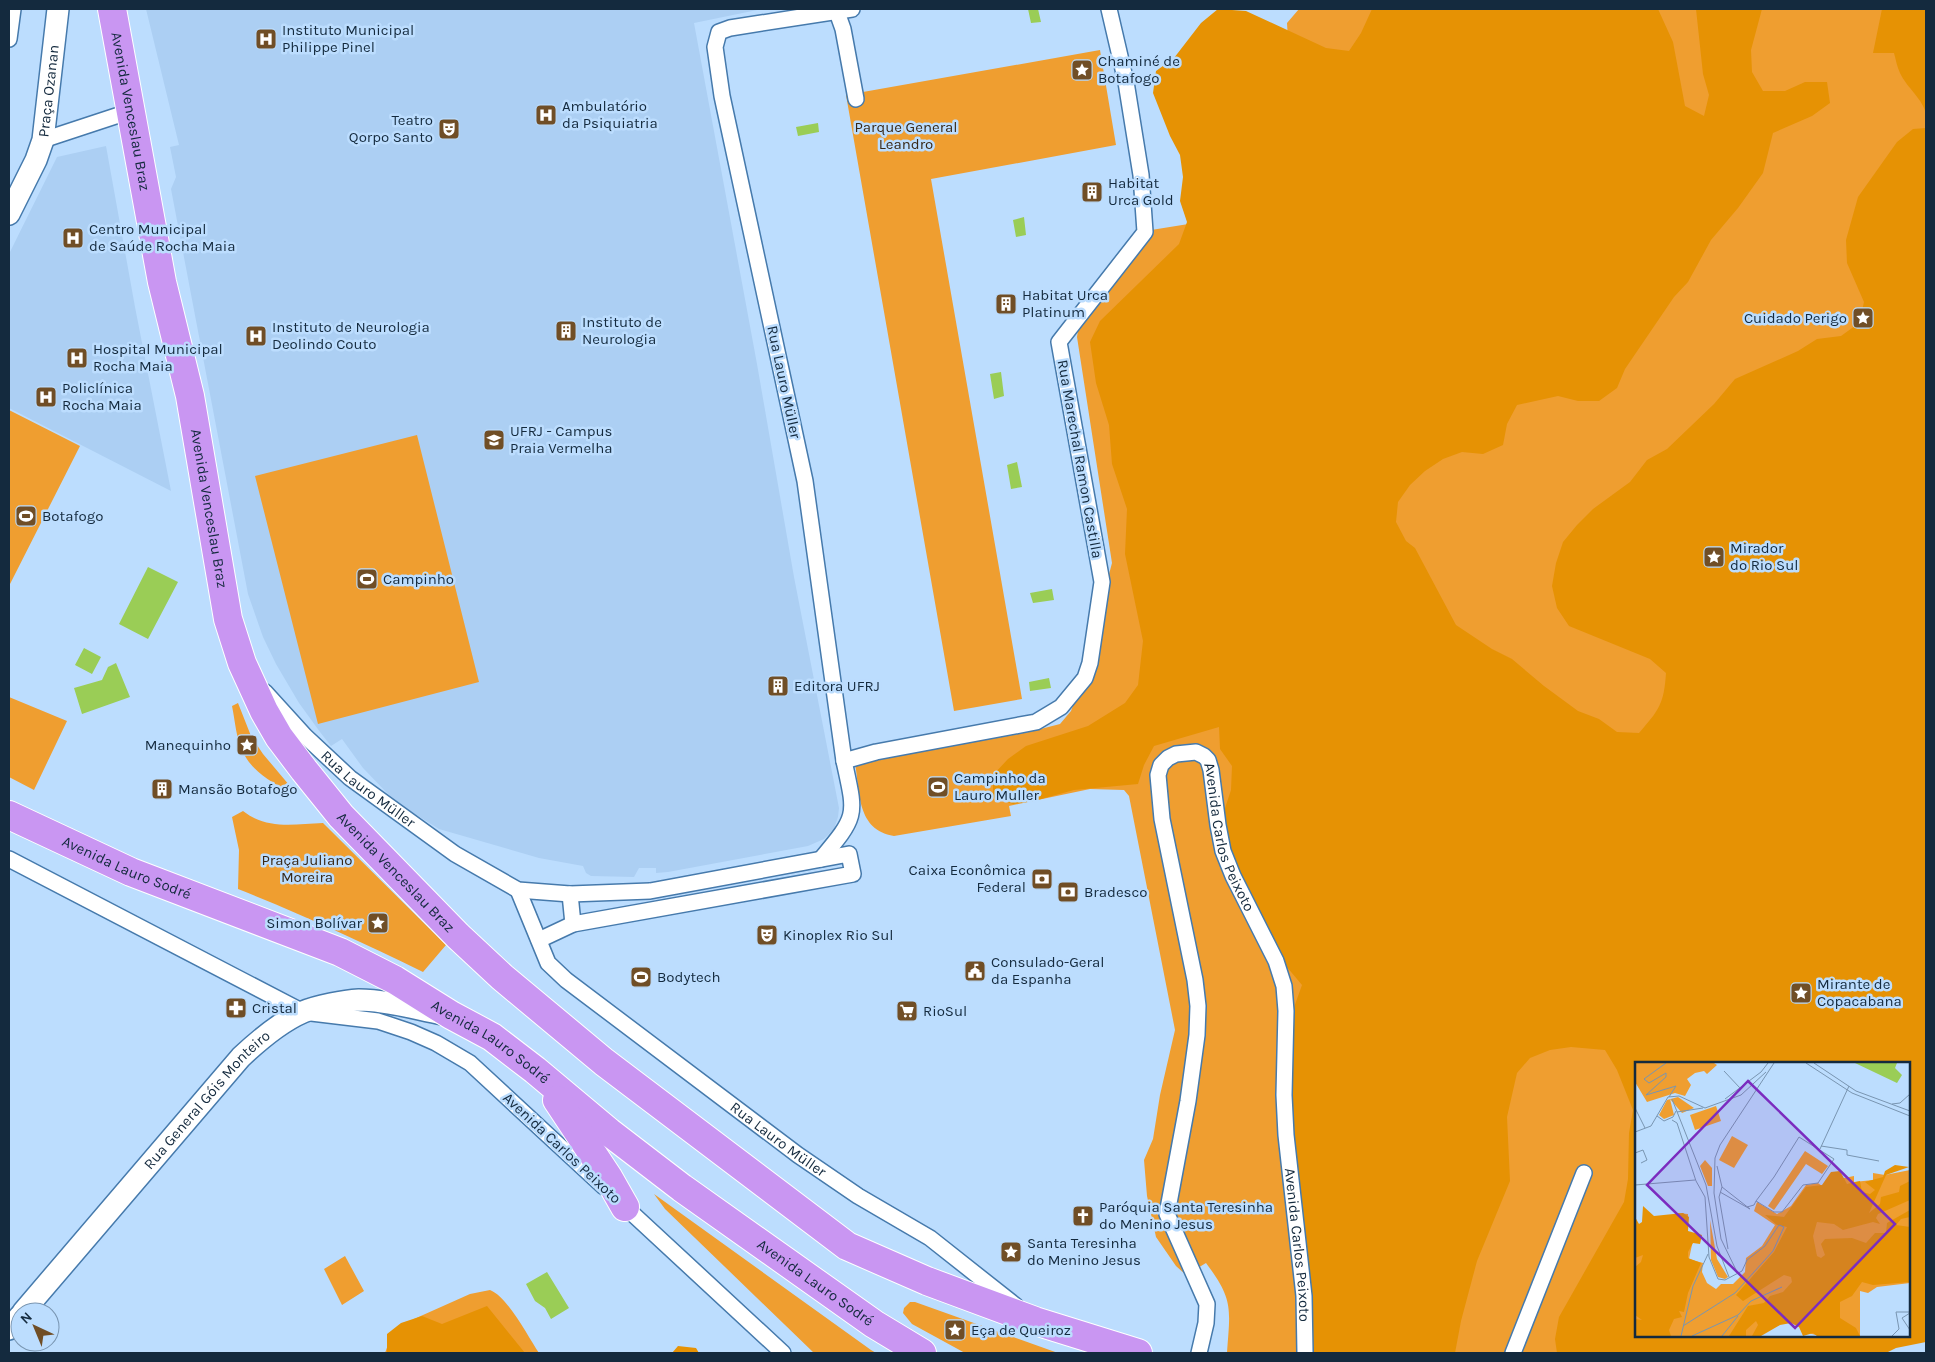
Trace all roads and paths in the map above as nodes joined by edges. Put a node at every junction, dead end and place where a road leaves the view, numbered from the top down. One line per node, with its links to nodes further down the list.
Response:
1 (13, 9): 7 (street)
2 (58, 9): 10 (street, Praça Ozanan)
3 (112, 9): 9 (highway, Avenida Venceslau Braz)
4 (852, 9): 6 (street, Rua Lauro Müller)
5 (1109, 9): 13 (street, Rua Marechal Ramon Castilla)
6 (836, 12): 8 (street); 13 (street, Rua Lauro Müller)
7 (9, 38)
8 (856, 99)
9 (131, 112): 10 (street, Praça Ozanan); 12 (highway, Avenida Venceslau Braz)
10 (43, 140): 11 (street)
11 (9, 214)
12 (242, 663): 18 (street, Rua Lauro Müller); 29 (highway, Avenida Venceslau Braz)
13 (844, 762): 16 (street, Rua Lauro Müller)
14 (9, 815): 24 (highway, Avenida Lauro Sodré)
15 (9, 859): 23 (street)
16 (822, 859): 17 (street, Rua Lauro Müller); 20 (street, Rua Lauro Müller)
17 (674, 886): 19 (street, Rua Lauro Müller); 20 (street)
18 (518, 890): 19 (street, Rua Lauro Müller); 22 (street, Rua Lauro Müller)
19 (570, 894): 21 (street)
20 (678, 904): 21 (street, Rua Lauro Müller)
21 (573, 924): 22 (street, Rua Lauro Müller)
22 (539, 940): 29 (street, Rua Lauro Müller)
23 (303, 1012): 24 (street, Rua General Góis Monteiro); 27 (street, Avenida Carlos Peixoto); 28 (street, Rua General Góis Monteiro)
24 (451, 1015): 25 (highway, Avenida Lauro Sodré)
25 (536, 1070): 27 (highway); 31 (highway, Avenida Lauro Sodré)
26 (1584, 1173): 35 (street)
27 (625, 1207): 30 (street, Avenida Carlos Peixoto)
28 (32, 1302)
29 (1035, 1321): 32 (highway)
30 (783, 1353)
31 (922, 1353)
32 (1138, 1353)
33 (1199, 1353): 34 (street, Avenida Carlos Peixoto)
34 (1305, 1353)
35 (1513, 1353)

